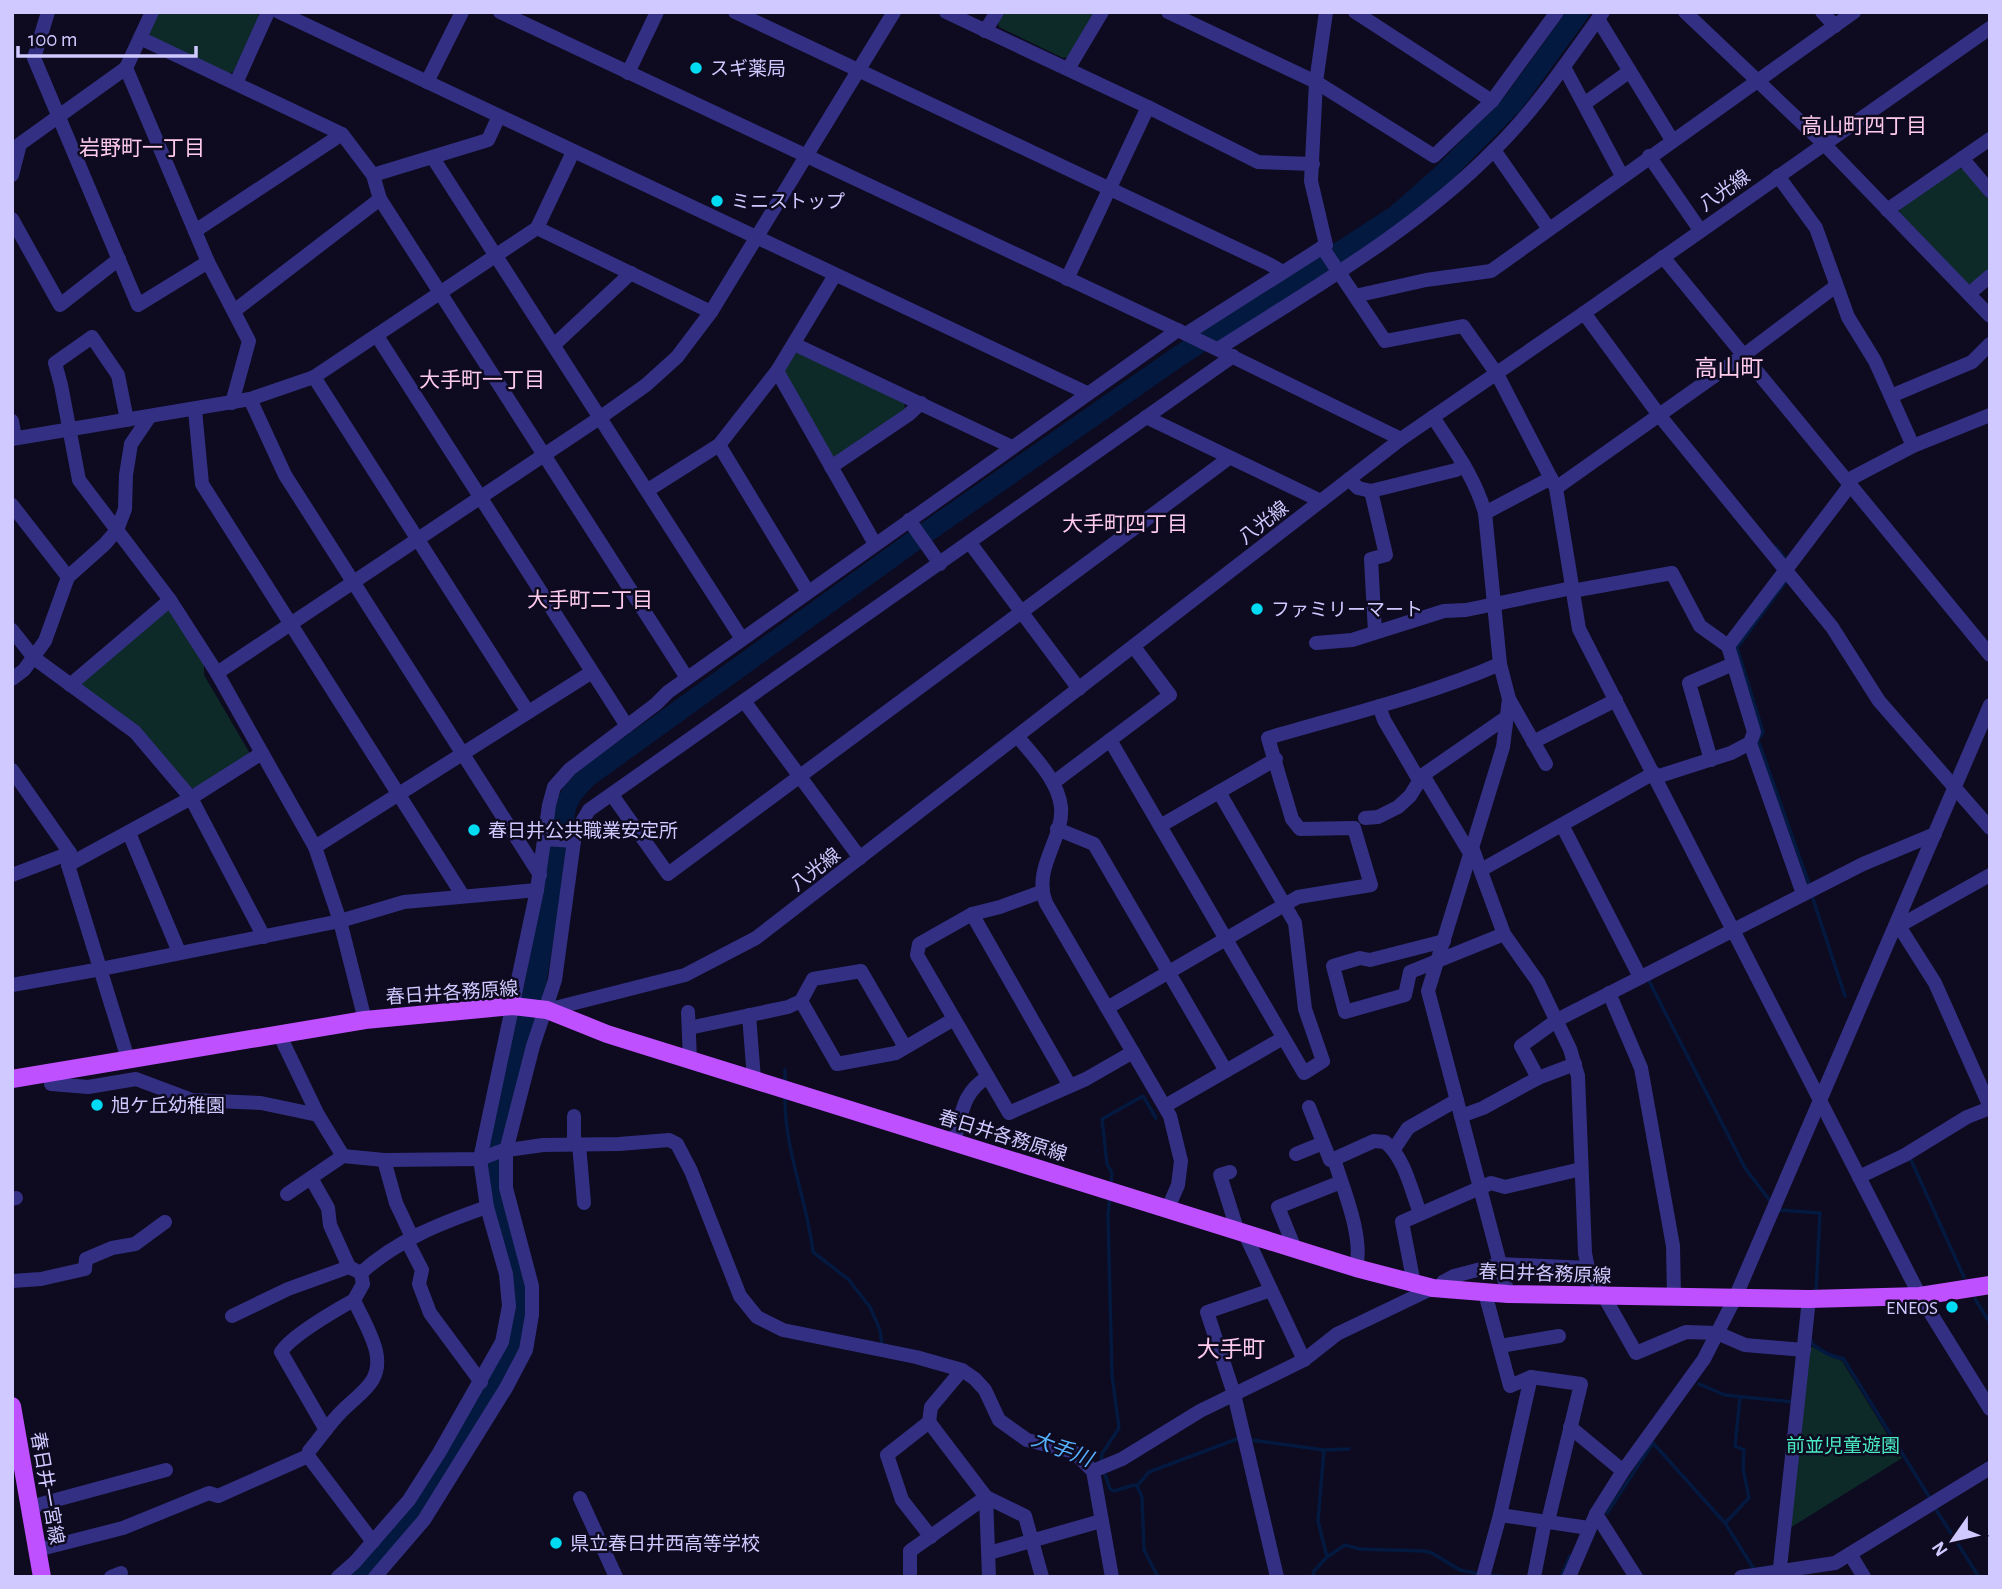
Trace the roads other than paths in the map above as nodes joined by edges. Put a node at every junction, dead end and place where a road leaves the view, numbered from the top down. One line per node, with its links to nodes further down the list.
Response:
1 (48, 12): 39 (street)
2 (152, 12): 24 (street)
3 (268, 12): 34 (street)
4 (279, 12): 32 (street)
5 (462, 12): 32 (street)
6 (500, 12): 30 (street)
7 (657, 12): 30 (street)
8 (735, 12): 28 (street)
9 (894, 12): 28 (street)
10 (946, 12): 23 (street)
11 (996, 12): 23 (street)
12 (1102, 12): 27 (street)
13 (1168, 12): 33 (street)
14 (1326, 12): 33 (street)
15 (1355, 12): 35 (street)
16 (1685, 12): 31 (street)
17 (1822, 12): 21 (street)
18 (1854, 12): 21 (street)
19 (1556, 13): 35 (street)
20 (1601, 16): 25 (street); 29 (street)
21 (1835, 26): 31 (street)
22 (1990, 28): 43 (street, 八光線)
23 (985, 31): 27 (street)
24 (141, 38): 26 (street); 34 (street)
25 (1564, 67): 36 (street); 45 (street)
26 (126, 68): 39 (street); 64 (street)
27 (1068, 69): 37 (street)
28 (859, 71): 47 (street); 56 (street)
29 (1630, 71): 36 (street); 42 (street)
30 (628, 73): 47 (street)
31 (1757, 80): 42 (street); 43 (street)
32 (427, 82): 38 (street)
33 (1316, 82): 35 (street); 51 (street)
34 (236, 83): 40 (street)
35 (1492, 101)
36 (1584, 104): 54 (street)
37 (1148, 107): 51 (street); 56 (street)
38 (499, 116): 46 (street); 49 (street)
39 (58, 117): 44 (street); 69 (street)
40 (342, 134): 53 (street); 64 (street)
41 (1990, 139): 50 (street)
42 (1672, 140): 48 (street)
43 (1824, 144): 55 (street, 八光線); 59 (street)
44 (16, 145): 52 (street)
45 (1494, 150): 62 (street); 71 (street)
46 (573, 152): 61 (street); 65 (street)
47 (806, 156): 65 (street); 76 (street)
48 (1650, 156): 54 (street); 63 (street)
49 (433, 158): 53 (street); 67 (street)
50 (1962, 158): 57 (street); 59 (street)
51 (1313, 164): 66 (street)
52 (12, 175)
53 (373, 175): 58 (street)
54 (1622, 176): 62 (street)
55 (1778, 176): 63 (street, 八光線); 77 (street)
56 (1110, 189): 72 (street); 76 (street)
57 (1990, 191)
58 (380, 199): 78 (street); 81 (street)
59 (1888, 210): 79 (street)
60 (13, 223): 69 (street)
61 (537, 228): 67 (street); 73 (street)
62 (1549, 229): 80 (street)
63 (1700, 230): 68 (street, 八光線)
64 (195, 231): 70 (street)
65 (756, 238): 74 (street); 82 (street)
66 (1324, 250): 71 (street); 72 (street)
67 (496, 255): 78 (street); 89 (street)
68 (1663, 257): 83 (street, 八光線); 91 (street)
69 (119, 259): 70 (street)
70 (208, 262): 81 (street)
71 (1337, 269): 80 (street); 90 (street)
72 (1283, 272): 85 (street)
73 (631, 273): 82 (street); 89 (street)
74 (835, 275): 87 (street); 96 (street)
75 (1990, 276): 79 (street)
76 (1067, 279): 85 (street)
77 (1836, 286): 91 (street); 97 (street)
78 (440, 294): 86 (street); 116 (street)
79 (1969, 294): 84 (street)
80 (1355, 296): 94 (street)
81 (234, 311): 99 (street)
82 (711, 312): 105 (street)
83 (1584, 313): 94 (street, 八光線); 102 (street)
84 (1990, 316)
85 (1182, 332): 90 (street); 96 (street)
86 (377, 337): 95 (street); 125 (street)
87 (794, 344): 93 (street); 100 (street)
88 (1990, 344): 97 (street)
89 (554, 345): 105 (street)
90 (1218, 349): 92 (street)
91 (1744, 355): 102 (street); 121 (street)
92 (1233, 356): 106 (street); 112 (street)
93 (777, 371): 113 (street); 119 (street)
94 (1497, 374): 107 (street, 八光線); 122 (street)
95 (314, 377): 98 (street); 131 (street)
96 (1087, 393): 115 (street)
97 (1891, 396): 114 (street)
98 (250, 399): 99 (street); 137 (street)
99 (232, 403): 101 (street)
100 (921, 403): 115 (street); 119 (street)
101 (195, 410): 104 (street); 143 (street)
102 (1659, 415): 122 (street); 135 (street)
103 (1990, 415): 114 (street)
104 (150, 416): 108 (street); 130 (street)
105 (601, 417): 116 (street); 123 (street)
106 (1146, 417): 117 (street); 132 (street)
107 (1433, 418): 112 (street, 八光線); 118 (street)
108 (127, 420): 110 (street); 110 (street)
109 (12, 421): 111 (street)
110 (69, 430): 111 (street); 130 (street)
111 (14, 439)
112 (1401, 439): 120 (street, 八光線)
113 (719, 445): 123 (street); 139 (street)
114 (1913, 446): 121 (street)
115 (1012, 447): 129 (street)
116 (544, 455): 125 (street); 156 (street)
117 (1229, 458): 126 (street); 142 (street)
118 (1464, 465): 124 (street); 128 (street)
119 (831, 467): 133 (street)
120 (1349, 479): 124 (street); 126 (street, 八光線)
121 (1849, 482): 135 (street); 150 (street)
122 (1554, 483): 128 (street); 138 (street)
123 (648, 490): 146 (street)
124 (1371, 491): 145 (street)
125 (481, 497): 131 (street); 154 (street)
126 (1321, 501): 149 (street, 八光線)
127 (12, 505): 136 (street)
128 (1485, 513): 141 (street)
129 (911, 522): 133 (street); 134 (street)
130 (117, 530): 136 (street); 140 (street)
131 (418, 540): 137 (street); 165 (street)
132 (970, 543): 134 (street); 142 (street)
133 (875, 544): 139 (street)
134 (938, 561): 162 (street)
135 (1786, 571): 148 (street); 182 (street)
136 (68, 577): 151 (street)
137 (353, 582): 143 (street); 173 (street)
138 (1572, 589): 141 (street); 148 (street); 161 (street)
139 (807, 592): 146 (street)
140 (170, 600): 155 (street); 158 (street)
141 (1495, 603): 145 (street); 152 (street)
142 (1022, 613): 159 (street); 180 (street)
143 (290, 624): 155 (street); 184 (street)
144 (12, 630): 151 (street)
145 (1375, 632): 147 (street)
146 (743, 639): 156 (street)
147 (1317, 643)
148 (1728, 646): 153 (street)
149 (1134, 647): 159 (street, 八光線); 169 (street)
150 (1990, 655)
151 (34, 658): 157 (street); 158 (street)
152 (1500, 664): 160 (street); 164 (street)
153 (1733, 664): 171 (street); 175 (street)
154 (592, 672): 165 (street); 167 (street)
155 (216, 673): 172 (street)
156 (687, 678): 167 (street)
157 (12, 679)
158 (70, 685): 186 (street)
159 (1079, 689): 168 (street, 八光線)
160 (1509, 699): 166 (street); 170 (street)
161 (1616, 700): 170 (street); 178 (street)
162 (744, 701): 180 (street); 185 (street)
163 (1990, 705): 182 (street)
164 (1379, 706): 174 (street); 179 (street)
165 (528, 712): 173 (street)
166 (1507, 717): 179 (street); 197 (street)
167 (627, 726): 194 (street)
168 (1018, 737): 181 (street); 198 (street, 八光線)
169 (1111, 740): 181 (street); 189 (street)
170 (1533, 742): 176 (street)
171 (1750, 743): 175 (street); 206 (street)
172 (262, 752): 186 (street); 196 (street)
173 (463, 753): 184 (street); 202 (street)
174 (1276, 759): 183 (street); 208 (street)
175 (1711, 760): 178 (street)
176 (1546, 764)
177 (12, 770): 199 (street)
178 (1655, 775): 188 (street); 212 (street)
179 (1421, 777): 187 (street); 197 (street)
180 (800, 778): 185 (street); 198 (street)
181 (1053, 783): 191 (street)
182 (1954, 790): 190 (street); 193 (street)
183 (1219, 792): 189 (street); 208 (street)
184 (399, 793): 196 (street); 207 (street)
185 (612, 795): 195 (street)
186 (191, 797): 192 (street); 214 (street)
187 (1365, 818)
188 (1562, 825): 200 (street); 221 (street)
189 (1160, 826): 215 (street)
190 (1990, 828)
191 (1057, 829): 205 (street); 220 (street)
192 (129, 833): 199 (street); 217 (street)
193 (1935, 834): 206 (street); 211 (street)
194 (547, 839): 195 (street); 202 (street)
195 (572, 841): 227 (street)
196 (315, 848): 210 (street)
197 (1472, 852): 200 (street); 216 (street)
198 (860, 858): 227 (street, 八光線)
199 (69, 859): 201 (street); 219 (street)
200 (1481, 870): 213 (street)
201 (14, 871)
202 (540, 874): 204 (street)
203 (1990, 875): 211 (street)
204 (537, 890): 207 (street); 225 (street)
205 (1041, 891): 209 (street); 226 (street)
206 (1803, 894): 212 (street)
207 (463, 896): 210 (street)
208 (1285, 905): 215 (street); 235 (street)
209 (972, 914): 230 (street); 247 (street)
210 (340, 920): 214 (street); 231 (street)
211 (1898, 924): 249 (street); 252 (street)
212 (1733, 931): 221 (street); 249 (street)
213 (1504, 934): 218 (street); 232 (street)
214 (264, 937): 217 (street)
215 (1226, 940): 220 (street); 235 (street)
216 (1444, 941): 218 (street); 218 (street)
217 (179, 952): 219 (street)
218 (1437, 962): 248 (street)
219 (102, 970): 222 (street); 238 (street)
220 (1167, 973): 226 (street); 241 (street)
221 (1640, 977): 223 (street)
222 (12, 985)
223 (1609, 993): 232 (street); 293 (street)
224 (801, 1001): 229 (street); 236 (street); 236 (street)
225 (513, 1006): 227 (main road, 春日井各務原線); 231 (main road, 春日井各務原線); 263 (street)
226 (1107, 1008): 237 (street)
227 (547, 1010): 239 (main road, 春日井各務原線); 260 (street)
228 (688, 1012): 233 (street)
229 (749, 1015): 233 (street); 245 (street)
230 (954, 1019): 236 (street); 242 (street)
231 (365, 1020): 234 (main road, 春日井各務原線)
232 (1557, 1020): 240 (street); 243 (street)
233 (689, 1028): 239 (street)
234 (280, 1036): 238 (main road, 春日井各務原線); 253 (street)
235 (1283, 1038): 241 (street)
236 (905, 1047)
237 (1133, 1052): 247 (street); 250 (street)
238 (128, 1059): 244 (main road, 春日井各務原線)
239 (690, 1060): 245 (main road, 春日井各務原線)
240 (1575, 1065): 243 (street); 266 (street)
241 (1226, 1071): 250 (street)
242 (988, 1077): 247 (street); 256 (street)
243 (1538, 1078): 255 (street)
244 (12, 1079)
245 (754, 1079): 256 (main road, 春日井各務原線)
246 (51, 1084): 253 (street)
247 (1070, 1086)
248 (1457, 1100): 255 (street); 259 (street)
249 (1821, 1100): 268 (street); 295 (street)
250 (1165, 1106): 275 (street)
251 (1308, 1107): 257 (street)
252 (1990, 1108): 268 (street)
253 (318, 1115): 262 (street)
254 (574, 1116): 258 (street)
255 (1461, 1116): 271 (street)
256 (954, 1142): 275 (main road, 春日井各務原線)
257 (1323, 1143): 261 (street); 264 (street)
258 (576, 1144): 260 (street); 273 (street); 304 (street)
259 (1394, 1149): 264 (street); 276 (street)
260 (504, 1151): 263 (street); 335 (street)
261 (1296, 1154)
262 (342, 1156): 265 (street); 269 (street)
263 (483, 1158): 265 (street); 274 (street)
264 (1334, 1159): 270 (street)
265 (384, 1160): 279 (street)
266 (1581, 1169): 271 (street); 283 (street)
267 (1230, 1172): 278 (street)
268 (1859, 1177): 294 (street)
269 (311, 1178): 272 (street); 284 (street)
270 (1341, 1182): 280 (street); 282 (street)
271 (1480, 1186): 276 (street); 281 (street)
272 (287, 1194)
273 (584, 1203)
274 (487, 1207): 279 (street); 306 (street)
275 (1168, 1208): 278 (main road, 春日井各務原線)
276 (1420, 1213): 286 (street)
277 (165, 1222): 285 (street)
278 (1240, 1231): 280 (main road, 春日井各務原線); 289 (street)
279 (410, 1239): 284 (street); 306 (street)
280 (1295, 1249): 282 (main road, 春日井各務原線)
281 (1500, 1265): 283 (street); 288 (street); 291 (street)
282 (1356, 1268): 286 (main road, 春日井各務原線)
283 (1588, 1268): 292 (street)
284 (355, 1270): 297 (street); 298 (street)
285 (12, 1282)
286 (1414, 1283): 288 (main road, 春日井各務原線)
287 (1990, 1285): 294 (main road, 春日井各務原線)
288 (1436, 1288): 290 (main road, 春日井各務原線); 303 (street)
289 (1271, 1290): 303 (street); 307 (street)
290 (1485, 1293): 291 (main road, 春日井各務原線); 301 (street)
291 (1508, 1294): 292 (main road, 春日井各務原線)
292 (1605, 1296): 293 (main road, 春日井各務原線); 299 (street)
293 (1674, 1296): 295 (main road, 春日井各務原線)
294 (1920, 1296): 296 (main road, 春日井各務原線); 309 (street)
295 (1735, 1298): 296 (main road, 春日井各務原線); 299 (street)
296 (1809, 1299): 302 (street)
297 (354, 1300): 312 (street); 312 (street)
298 (232, 1315)
299 (1717, 1333): 302 (street); 317 (street)
300 (1559, 1336): 301 (street)
301 (1500, 1346): 305 (street)
302 (1804, 1350): 332 (street)
303 (1304, 1360): 307 (street)
304 (961, 1370): 310 (street); 316 (street)
305 (1531, 1377): 311 (street); 322 (street)
306 (481, 1381): 328 (street)
307 (1234, 1394): 316 (street); 341 (street)
308 (12, 1406): 320 (main road, 春日井一宮線)
309 (1990, 1409)
310 (929, 1422): 318 (street); 326 (street)
311 (1570, 1427): 317 (street); 324 (street)
312 (326, 1430): 313 (street)
313 (308, 1456): 328 (street); 329 (street)
314 (1990, 1468): 331 (street)
315 (166, 1470): 320 (street)
316 (1093, 1471): 323 (street)
317 (1623, 1471): 321 (street)
318 (986, 1497): 326 (street); 327 (street); 330 (street)
319 (580, 1498): 336 (street)
320 (30, 1507): 329 (main road, 春日井一宮線)
321 (1596, 1514): 325 (street); 345 (street)
322 (1500, 1515): 324 (street); 342 (street)
323 (1101, 1521): 327 (street); 340 (street)
324 (1548, 1521): 325 (street); 343 (street)
325 (1589, 1528): 344 (street)
326 (931, 1537): 337 (street)
327 (1033, 1541): 330 (street); 339 (street)
328 (373, 1542): 334 (street)
329 (37, 1550): 333 (main road, 春日井一宮線)
330 (989, 1553): 338 (street)
331 (1850, 1555): 332 (street); 347 (street)
332 (1779, 1574): 346 (street)
333 (43, 1577)
334 (338, 1577)
335 (374, 1577)
336 (616, 1577)
337 (910, 1577)
338 (989, 1577)
339 (1042, 1577)
340 (1112, 1577)
341 (1277, 1577)
342 (1483, 1577)
343 (1534, 1577)
344 (1569, 1577)
345 (1636, 1577)
346 (1741, 1577)
347 (1864, 1577)

